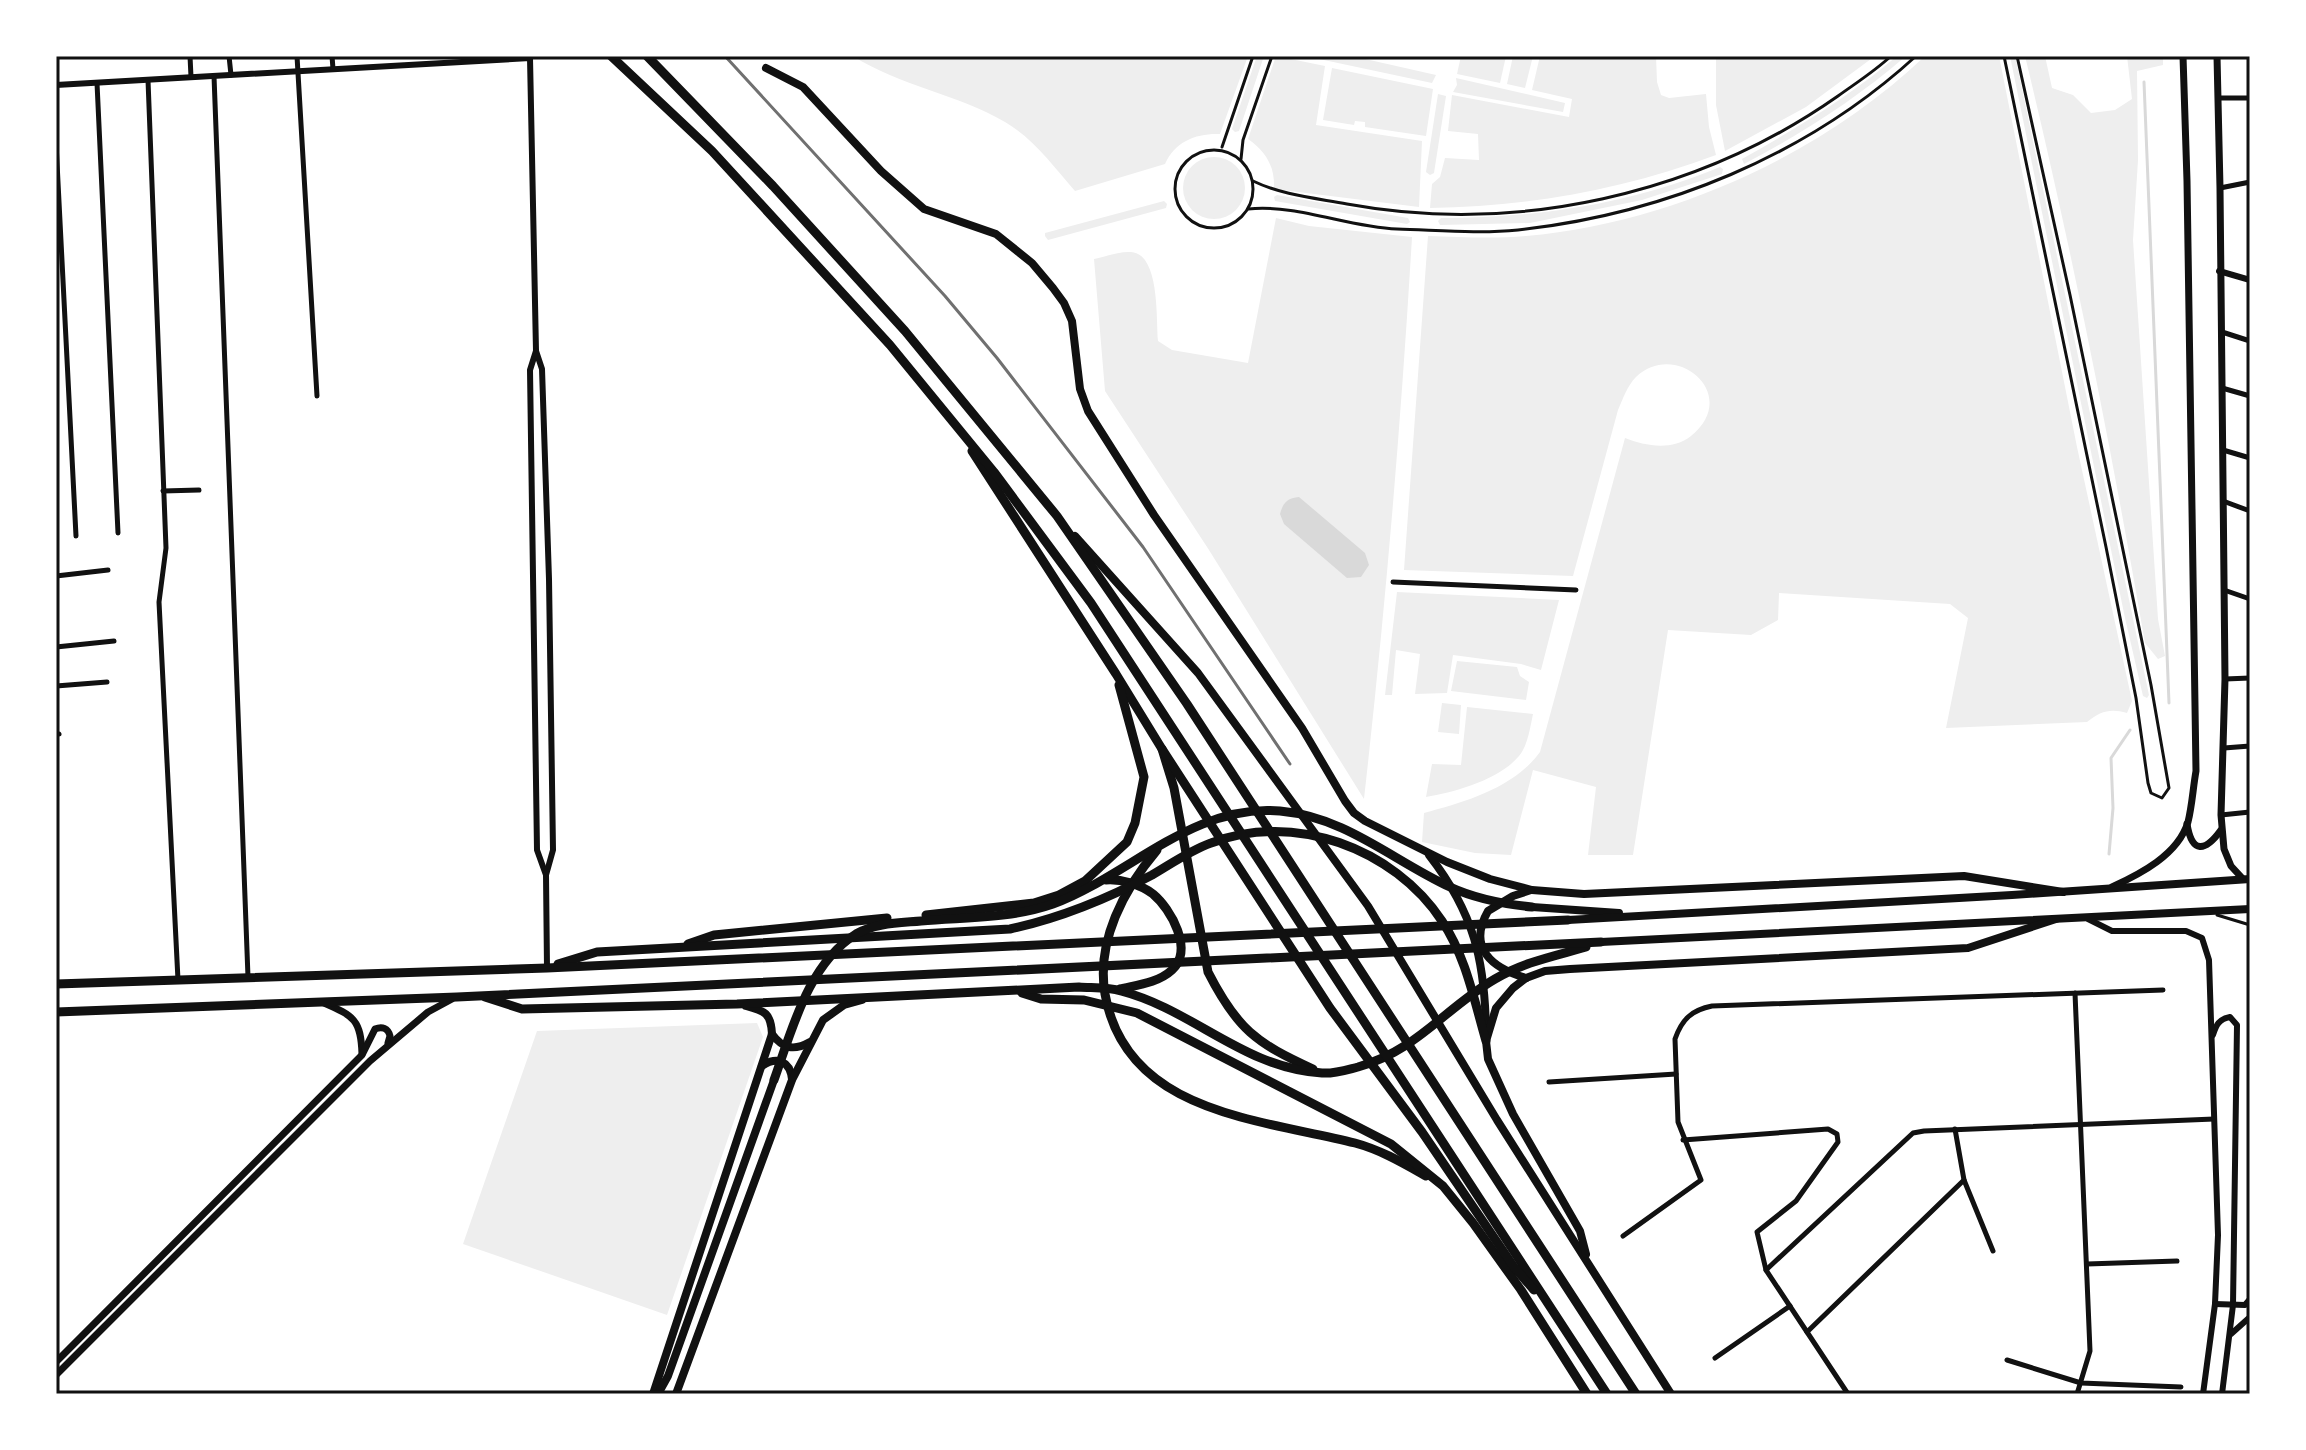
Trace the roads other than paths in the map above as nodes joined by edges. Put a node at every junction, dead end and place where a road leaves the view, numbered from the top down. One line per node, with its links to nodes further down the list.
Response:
1 (190, 56): 22 (street)
2 (229, 56): 20 (street)
3 (297, 56): 19 (street)
4 (332, 56): 18 (street)
5 (611, 56): 43 (highway)
6 (647, 56): 50 (highway)
7 (1253, 56): 29 (lane)
8 (1272, 56): 30 (lane)
9 (1891, 56): 31 (lane)
10 (1916, 56): 34 (lane)
11 (2004, 56): 12 (lane)
12 (2017, 56)
13 (2183, 56): 71 (main road)
14 (530, 57): 16 (street); 39 (street)
15 (2219, 59): 26 (main road)
16 (440, 60): 18 (street)
17 (766, 68): 74 (main road)
18 (333, 69): 19 (street)
19 (298, 71): 20 (street); 41 (street)
20 (231, 75): 21 (street)
21 (214, 76): 22 (street); 92 (street)
22 (191, 77): 23 (street)
23 (148, 80): 24 (street); 47 (street)
24 (97, 83): 25 (street); 51 (street)
25 (56, 85)
26 (2218, 98): 27 (street); 33 (main road)
27 (2250, 98)
28 (56, 143): 52 (street)
29 (1222, 148): 30 (lane); 34 (lane)
30 (1241, 159): 31 (lane)
31 (1253, 181): 34 (lane)
32 (2250, 182): 33 (street)
33 (2220, 188): 35 (main road)
34 (1248, 209)
35 (2219, 271): 36 (street); 37 (main road)
36 (2250, 280)
37 (2221, 331): 38 (street); 40 (main road)
38 (2250, 341)
39 (536, 351): 75 (street); 75 (street)
40 (2222, 388): 42 (street); 44 (main road)
41 (317, 396)
42 (2250, 396)
43 (960, 431): 61 (highway); 135 (highway)
44 (2222, 450): 45 (street); 48 (main road)
45 (2250, 458)
46 (199, 490): 47 (street)
47 (163, 491): 94 (street)
48 (2223, 501): 49 (street); 57 (main road)
49 (2250, 511)
50 (1057, 516): 128 (main road); 148 (highway)
51 (118, 533)
52 (76, 536)
53 (108, 570): 54 (street)
54 (56, 576)
55 (1393, 582): 56 (street)
56 (1576, 590)
57 (2223, 590): 58 (street); 63 (main road)
58 (2250, 599)
59 (114, 641): 60 (street)
60 (56, 647)
61 (1116, 674): 68 (highway); 77 (highway)
62 (2250, 678): 63 (street)
63 (2225, 679): 67 (main road)
64 (107, 682): 65 (street)
65 (56, 686)
66 (2250, 746): 67 (street)
67 (2224, 748): 70 (main road)
68 (1162, 749): 113 (highway); 135 (highway)
69 (2250, 812): 70 (street)
70 (2221, 815): 72 (main road)
71 (2187, 824): 72 (main road); 78 (main road)
72 (2222, 830): 76 (main road)
73 (1162, 845): 81 (highway); 115 (highway); 123 (highway)
74 (1427, 852): 79 (main road); 108 (main road)
75 (546, 875): 91 (street)
76 (2247, 879): 78 (main road)
77 (1085, 881): 90 (highway); 96 (highway)
78 (2109, 889): 80 (main road)
79 (1532, 890): 80 (main road); 93 (main road)
80 (2063, 892): 84 (main road)
81 (1532, 907): 84 (main road)
82 (2250, 909): 83 (main road)
83 (2209, 912): 85 (main road); 88 (lane)
84 (1643, 915): 87 (main road)
85 (2085, 917): 86 (main road); 107 (street)
86 (2056, 919): 89 (main road); 93 (main road)
87 (1568, 920): 91 (highway)
88 (2250, 925)
89 (1601, 942): 100 (highway); 113 (highway)
90 (681, 947): 91 (highway); 108 (highway)
91 (547, 968): 92 (highway)
92 (248, 977): 94 (highway)
93 (1526, 978): 108 (main road)
94 (178, 980): 95 (highway)
95 (56, 984)
96 (1116, 989): 97 (highway); 113 (highway)
97 (1015, 990): 102 (highway); 123 (highway)
98 (2163, 990): 99 (street)
99 (2075, 993): 114 (street); 119 (street)
100 (481, 995): 101 (highway); 104 (highway)
101 (457, 997): 103 (highway); 110 (main road)
102 (868, 998): 104 (highway); 109 (main road)
103 (322, 1002): 105 (highway); 111 (main road)
104 (737, 1004): 106 (main road)
105 (56, 1012)
106 (772, 1034): 109 (main road); 112 (main road)
107 (2211, 1039): 118 (street); 132 (street)
108 (1486, 1041): 128 (main road)
109 (810, 1042): 116 (main road)
110 (384, 1049): 111 (main road); 141 (main road)
111 (362, 1055): 140 (main road)
112 (762, 1066): 116 (main road); 144 (main road)
113 (1325, 1074)
114 (1676, 1074): 117 (street); 121 (street)
115 (774, 1080): 144 (main road)
116 (792, 1080): 145 (main road)
117 (1549, 1082)
118 (2214, 1119): 119 (street); 131 (street)
119 (2082, 1124): 120 (street); 127 (street)
120 (1955, 1129): 122 (street); 129 (street)
121 (1683, 1140): 124 (street); 129 (street)
122 (1964, 1180): 125 (street); 136 (street)
123 (1443, 1186): 146 (highway)
124 (1623, 1236)
125 (1993, 1251)
126 (2177, 1261): 127 (street)
127 (2087, 1264): 142 (street)
128 (1590, 1266): 149 (main road)
129 (1766, 1270): 133 (street)
130 (2250, 1299): 132 (street)
131 (2215, 1304): 132 (street); 152 (street)
132 (2233, 1305): 137 (street)
133 (1790, 1306): 136 (street); 138 (street)
134 (2250, 1317): 137 (street)
135 (1558, 1319): 147 (highway)
136 (1807, 1332): 150 (street)
137 (2231, 1334): 153 (street)
138 (1715, 1358)
139 (2007, 1360): 142 (street)
140 (56, 1362)
141 (56, 1375)
142 (2081, 1383): 143 (street); 151 (street)
143 (2181, 1387)
144 (656, 1394)
145 (676, 1394)
146 (1587, 1394)
147 (1607, 1394)
148 (1636, 1394)
149 (1671, 1394)
150 (1848, 1394)
151 (2077, 1394)
152 (2203, 1394)
153 (2222, 1394)

